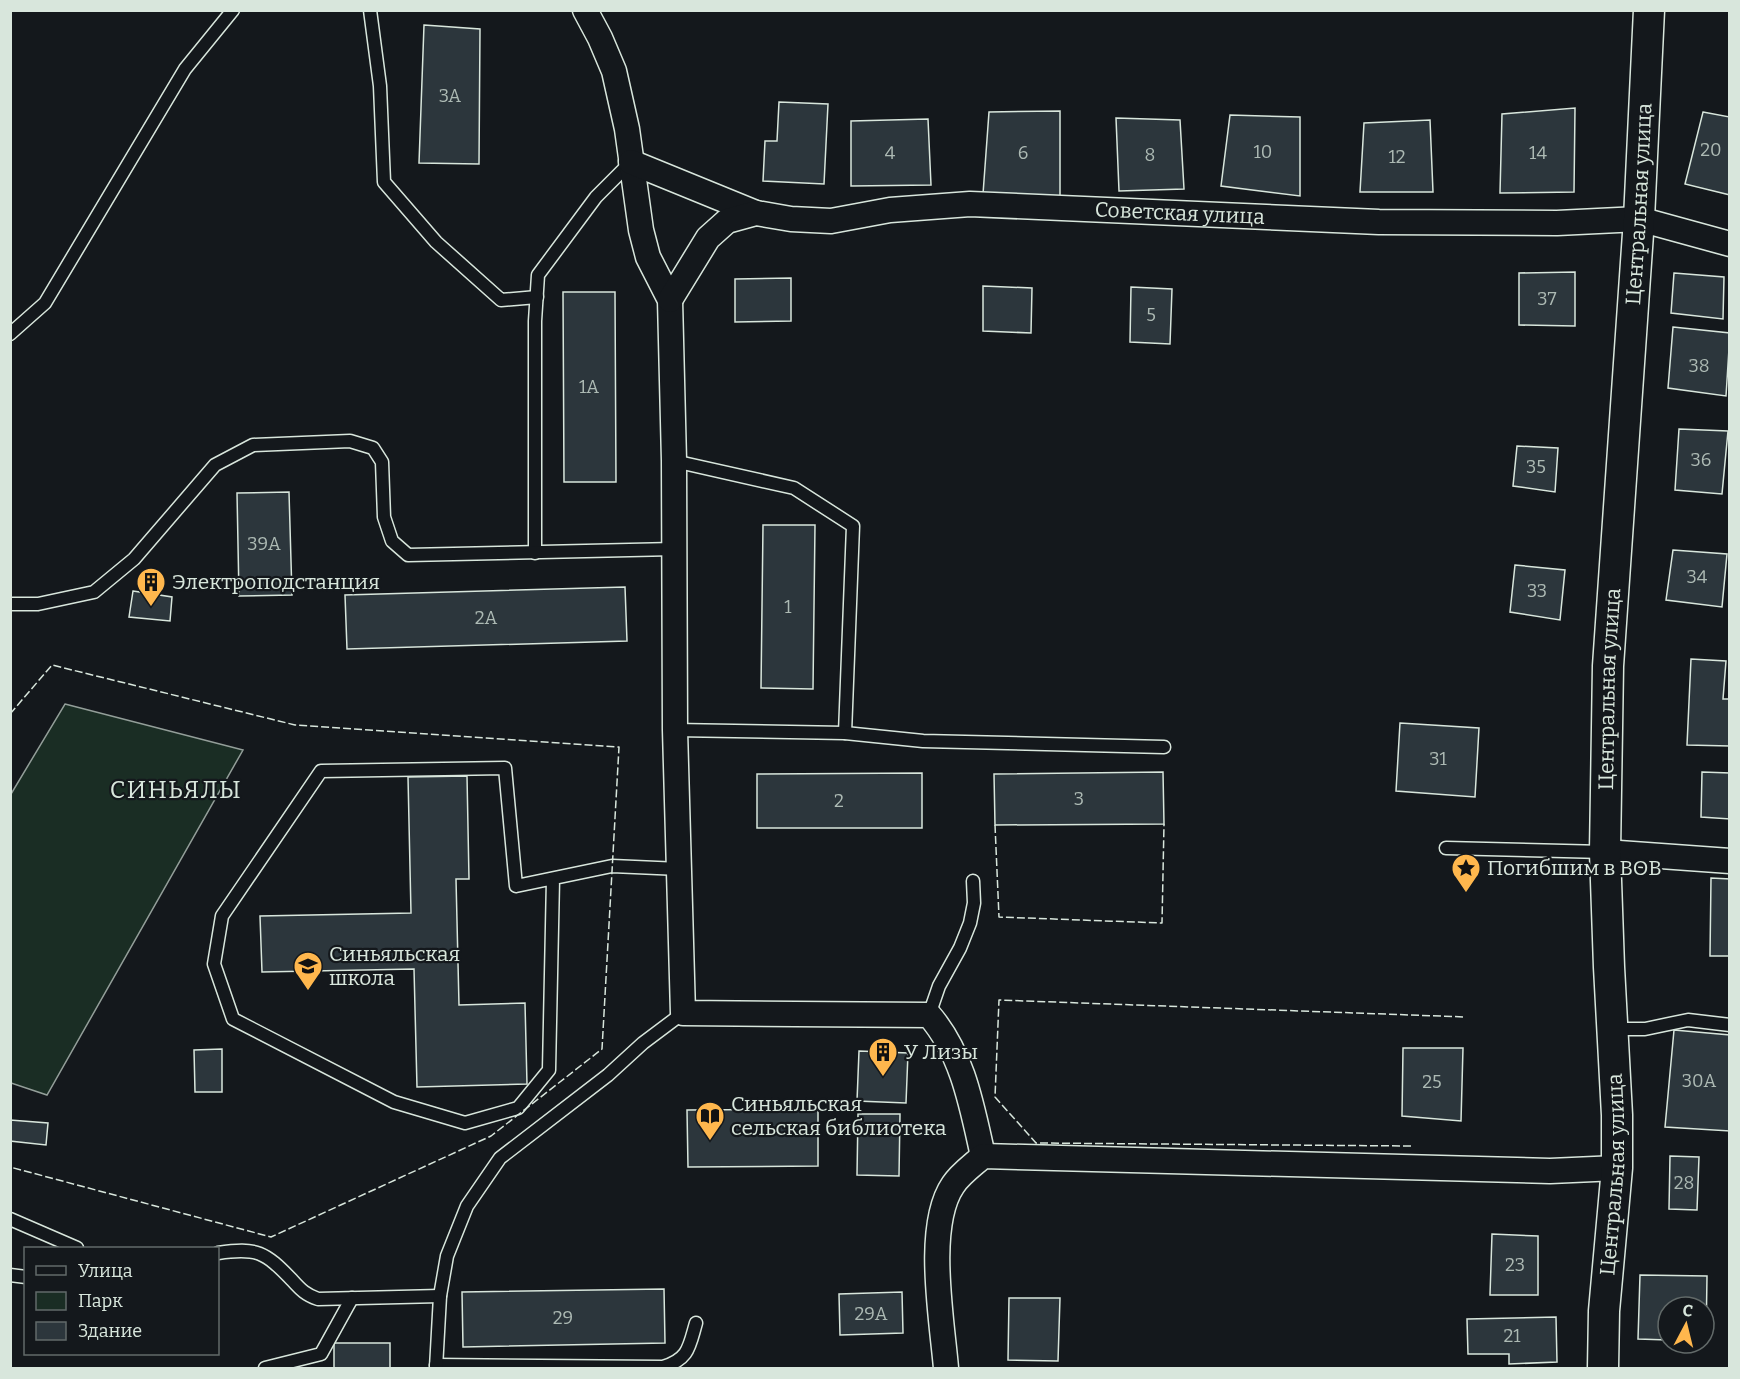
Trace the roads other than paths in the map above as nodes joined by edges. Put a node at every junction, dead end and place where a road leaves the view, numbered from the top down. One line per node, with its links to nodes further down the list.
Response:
1 (233, 10): 11 (lane)
2 (370, 10): 9 (lane)
3 (585, 10): 5 (street)
4 (1649, 10): 7 (street, Центральная улица)
5 (631, 162): 6 (street); 9 (lane); 10 (street)
6 (756, 213): 7 (street, Советская улица); 10 (street, Советская улица)
7 (1639, 219): 8 (street, Советская улица); 20 (street, Центральная улица)
8 (1730, 244)
9 (537, 297): 14 (lane)
10 (670, 300): 12 (street)
11 (10, 334)
12 (674, 461): 13 (street); 17 (lane)
13 (674, 549): 14 (lane); 16 (street)
14 (535, 553): 15 (lane)
15 (10, 604)
16 (675, 730): 17 (lane); 22 (street)
17 (845, 732): 18 (lane)
18 (1164, 747)
19 (1446, 848): 20 (lane)
20 (1605, 852): 21 (street); 28 (street, Центральная улица)
21 (1730, 861)
22 (680, 869): 23 (lane); 25 (street)
23 (553, 879): 23 (lane)
24 (973, 881): 26 (lane)
25 (683, 1013): 26 (street); 34 (lane)
26 (929, 1015): 29 (street)
27 (1730, 1025): 28 (lane)
28 (1613, 1029): 30 (street, Центральная улица)
29 (983, 1156): 30 (street); 42 (street)
30 (1617, 1168): 43 (street, Центральная улица)
31 (10, 1219): 32 (lane)
32 (75, 1247)
33 (219, 1253): 35 (lane)
34 (440, 1296): 35 (lane); 38 (lane)
35 (352, 1298): 37 (lane)
36 (696, 1323): 39 (lane)
37 (321, 1354): 40 (lane); 41 (lane)
38 (436, 1367): 39 (lane)
39 (501, 1367)
40 (265, 1368)
41 (321, 1368)
42 (946, 1368)
43 (1603, 1368)

